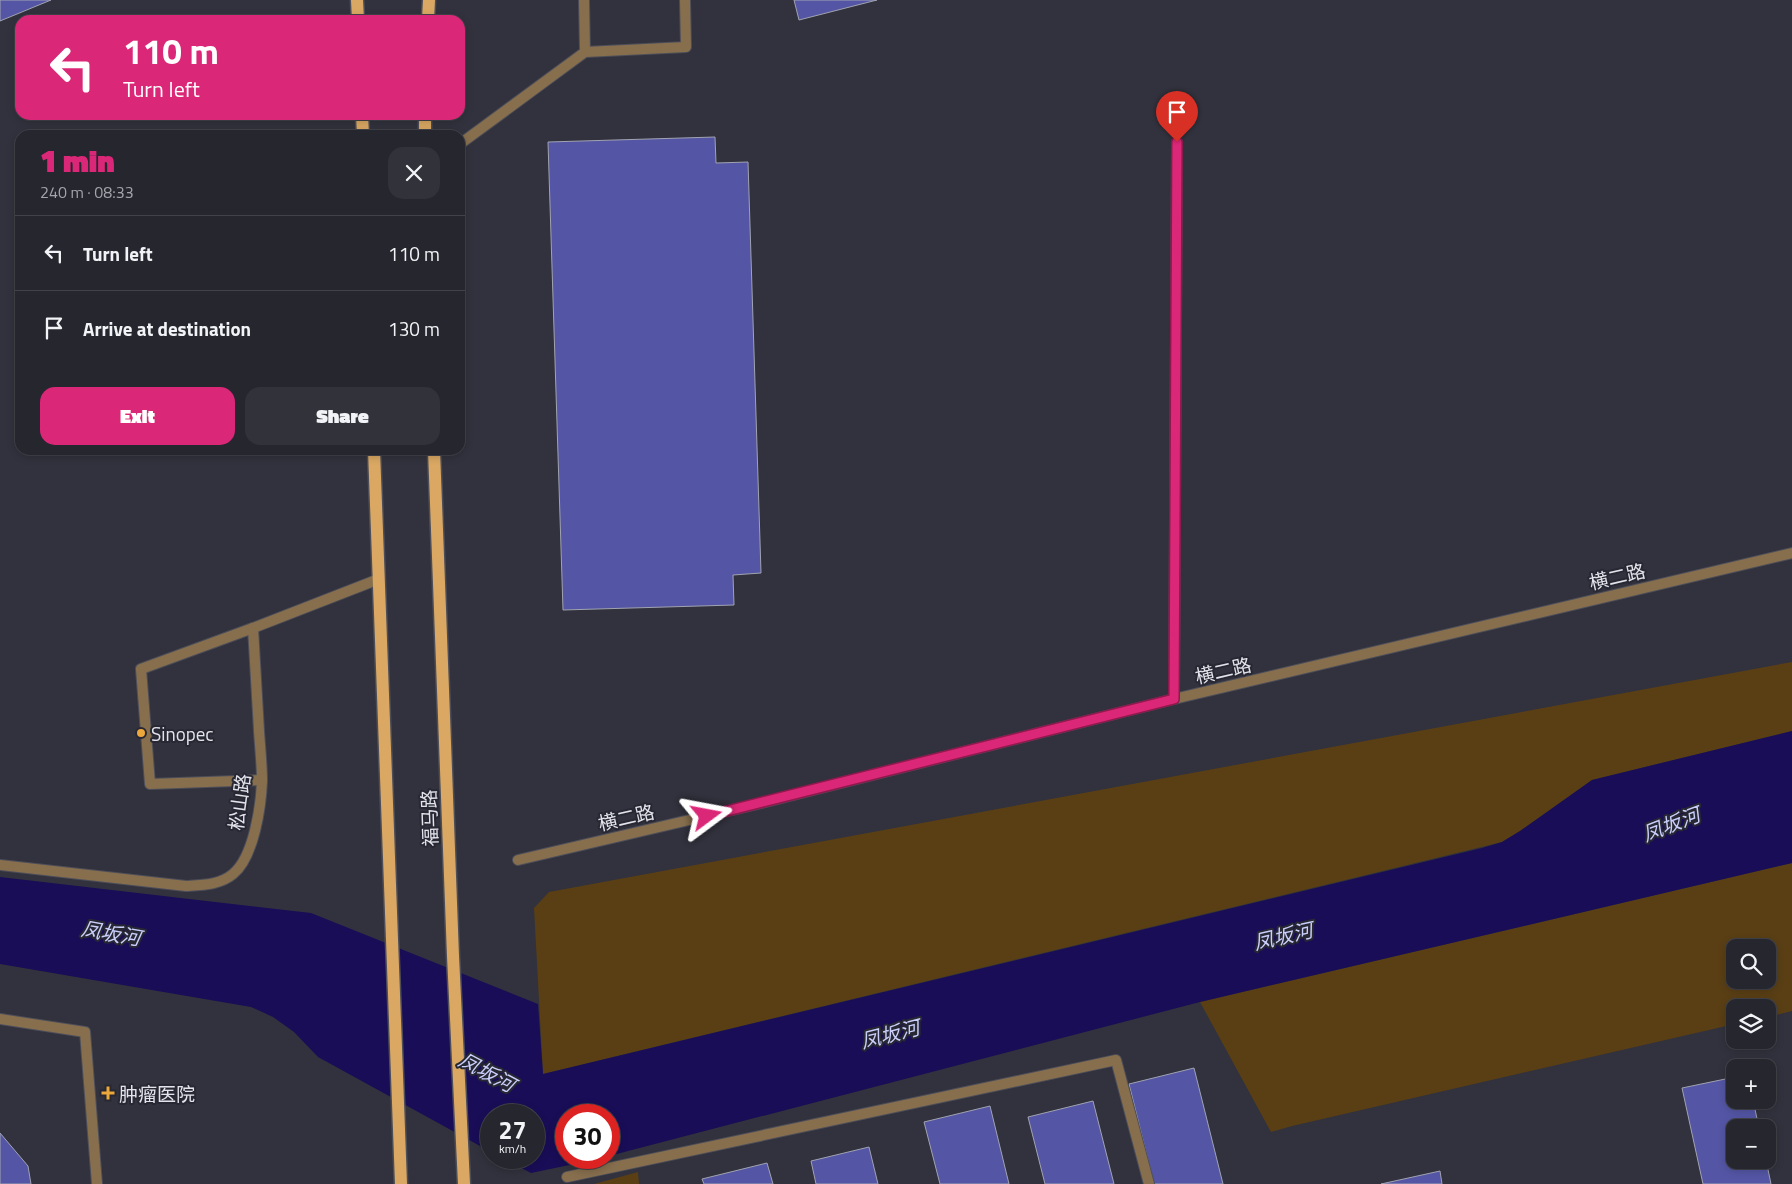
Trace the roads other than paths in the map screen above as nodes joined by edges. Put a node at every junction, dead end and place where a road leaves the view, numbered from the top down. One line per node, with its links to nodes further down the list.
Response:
1 (357, 0): 5 (main road)
2 (429, 0): 6 (main road)
3 (584, 0): 7 (street)
4 (686, 0): 7 (street)
5 (358, 15)
6 (428, 15)
7 (585, 52): 8 (street)
8 (465, 140)
9 (1177, 142): 15 (street)
10 (374, 455): 13 (main road)
11 (434, 455): 23 (main road, 福马路)
12 (1792, 553): 15 (street, 横二路)
13 (379, 579): 14 (street); 22 (main road)
14 (253, 628): 16 (street, 松山路); 16 (street)
15 (1174, 699): 17 (street, 横二路)
16 (262, 780): 18 (street, 松山路)
17 (518, 860)
18 (0, 865)
19 (0, 1019): 21 (street)
20 (567, 1177): 24 (street)
21 (97, 1184)
22 (401, 1184)
23 (464, 1184)
24 (1149, 1184)

